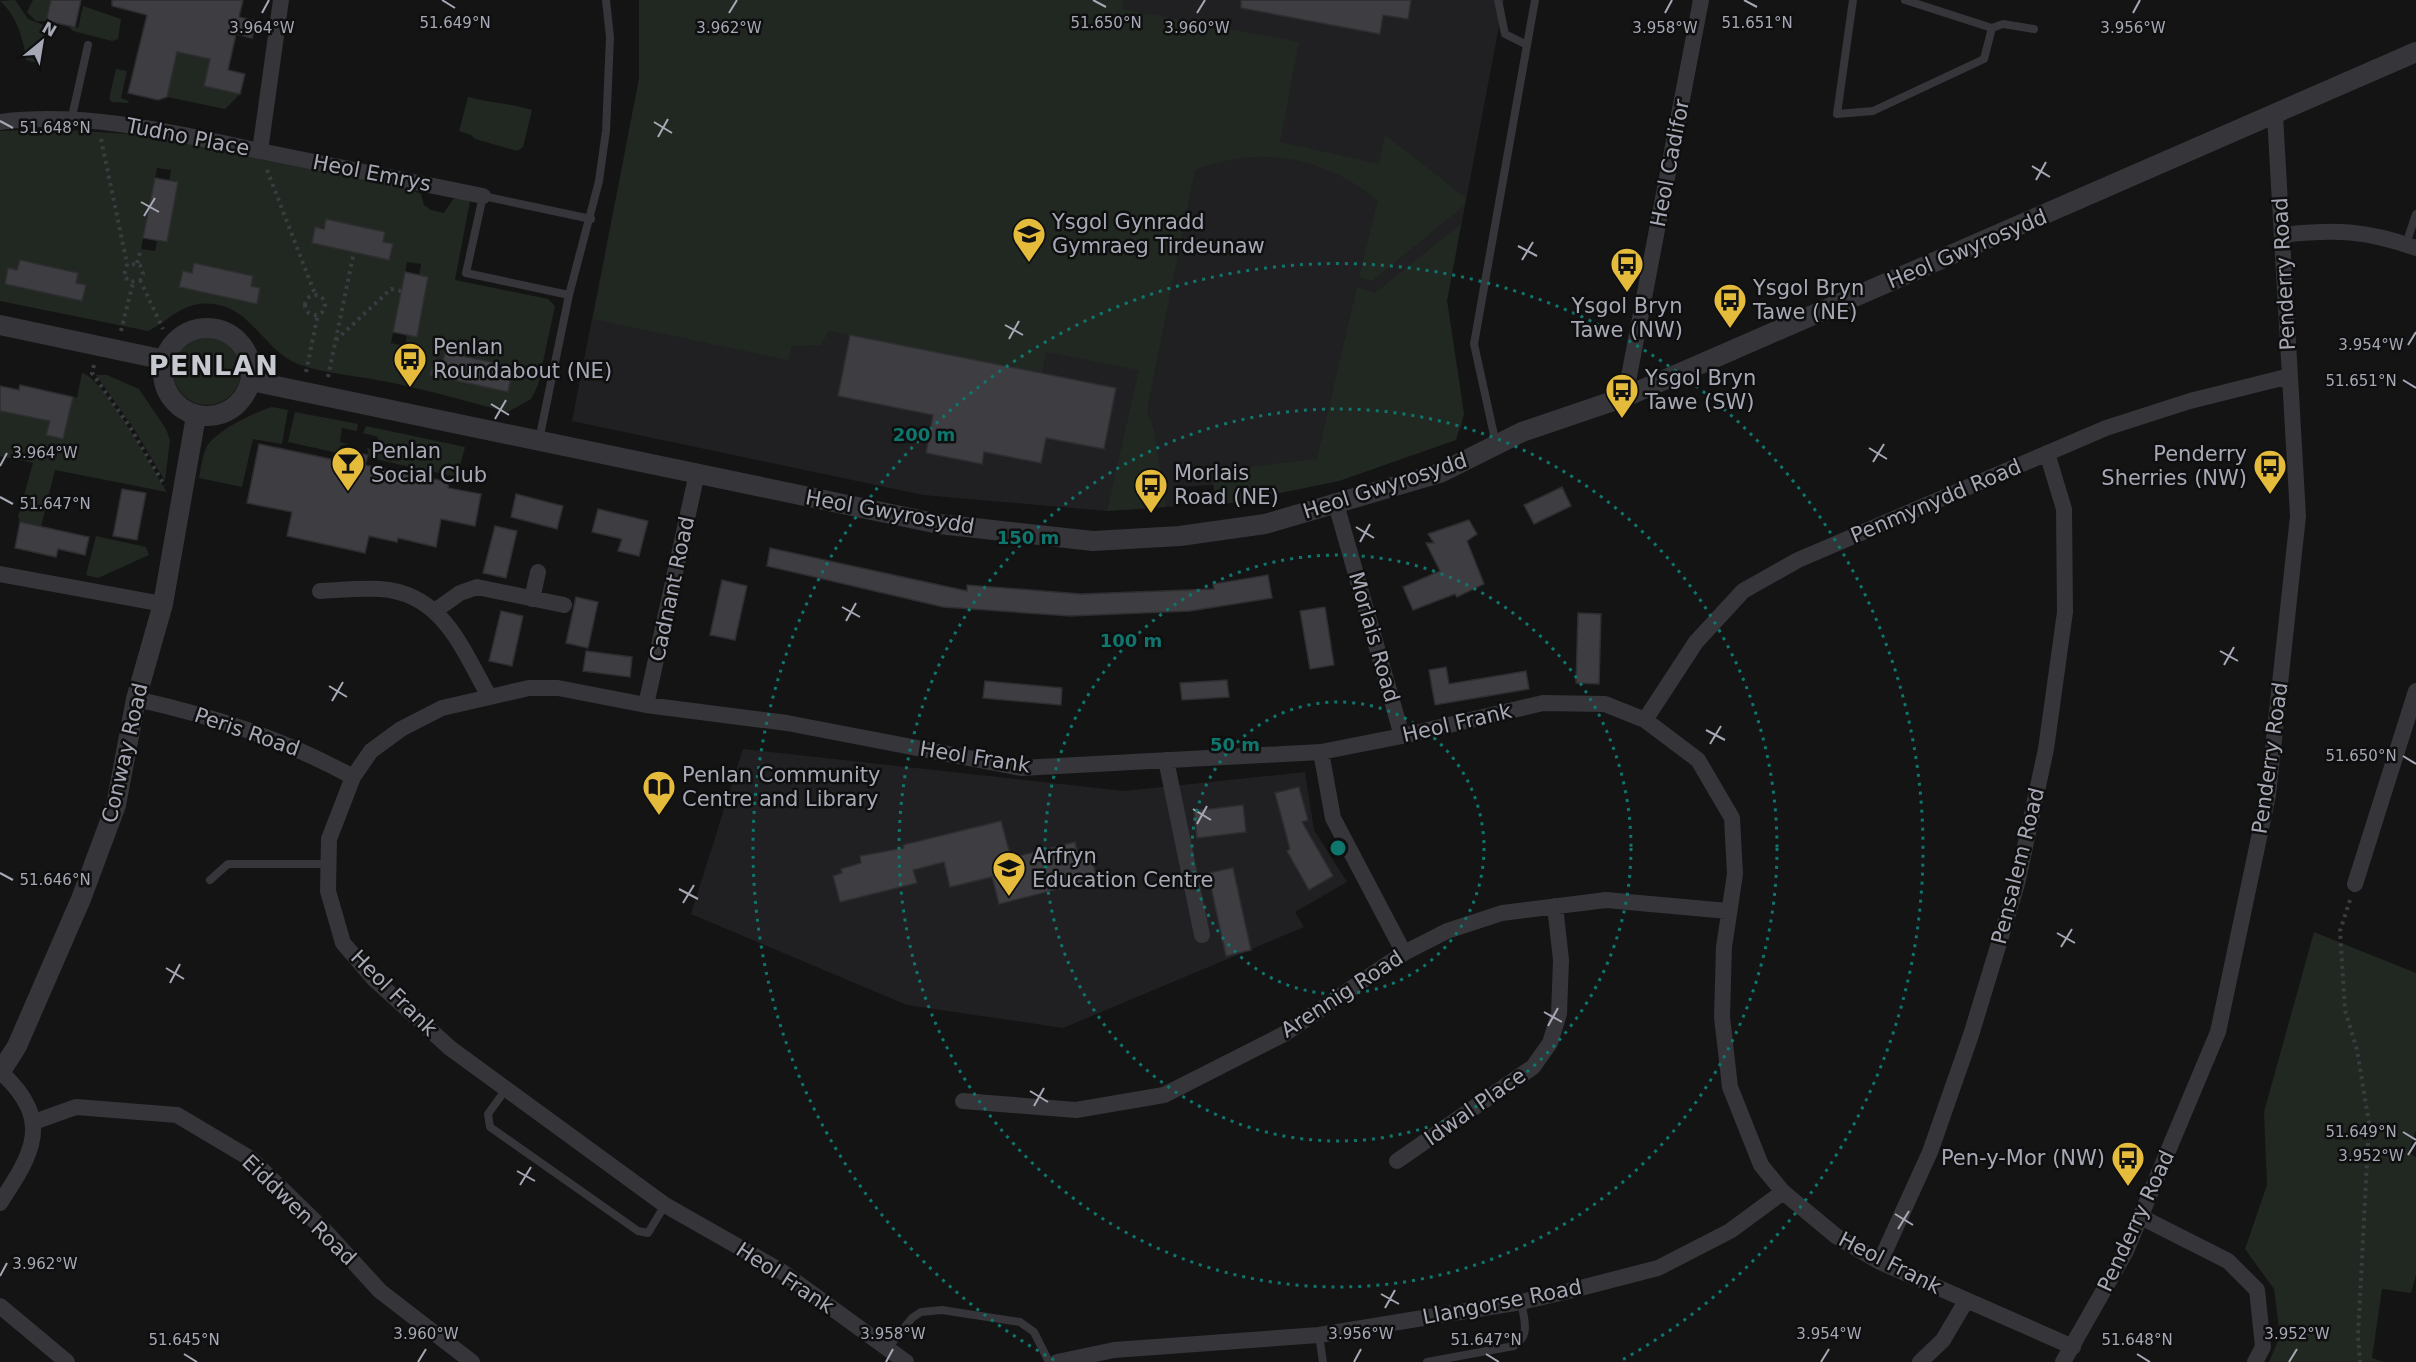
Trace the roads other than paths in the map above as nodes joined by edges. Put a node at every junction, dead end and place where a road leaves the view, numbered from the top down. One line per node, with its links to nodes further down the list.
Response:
1 (281, 0): 16 (street, Tudno Place)
2 (606, 0): 19 (lane)
3 (1498, 0): 11 (lane)
4 (1535, 0): 11 (lane)
5 (1701, 0): 27 (street, Heol Cadifor)
6 (1853, 0): 8 (lane)
7 (1905, 0): 8 (lane)
8 (1992, 28): 9 (lane)
9 (2034, 29)
10 (88, 45): 14 (lane)
11 (1527, 45): 30 (lane)
12 (2416, 52): 13 (street, Heol Gwyrosydd)
13 (2275, 116): 20 (street, Penderry Road); 27 (street, Heol Gwyrosydd)
14 (70, 121): 15 (street, Tudno Place); 16 (street, Tudno Place)
15 (0, 122)
16 (263, 152): 17 (street, Heol Emrys)
17 (483, 196): 19 (lane); 22 (lane)
18 (2416, 214): 21 (lane)
19 (591, 219): 22 (lane)
20 (2282, 235): 21 (street); 25 (street, Penderry Road)
21 (2411, 246)
22 (569, 295): 29 (lane)
23 (0, 325): 24 (street)
24 (165, 360): 26 (street); 28 (street)
25 (2290, 376): 31 (street, Penmynydd Road); 65 (street, Penderry Road)
26 (252, 381): 28 (street); 29 (street, Heol Gwyrosydd)
27 (1625, 397): 30 (street, Heol Gwyrosydd)
28 (196, 416): 38 (street, Conway Road)
29 (539, 440): 32 (street, Heol Gwyrosydd)
30 (1497, 447): 33 (street, Heol Gwyrosydd)
31 (2048, 453): 45 (street, Penmynydd Road); 66 (street, Pensalem Road)
32 (697, 473): 33 (street, Heol Gwyrosydd); 44 (street, Cadnant Road)
33 (1336, 504): 46 (street, Morlais Road)
34 (538, 572): 37 (street)
35 (0, 574): 38 (street)
36 (320, 591): 40 (street)
37 (532, 598): 39 (street); 40 (street)
38 (162, 604): 43 (street, Conway Road)
39 (564, 605)
40 (436, 610): 42 (street)
41 (2416, 691): 52 (street)
42 (489, 696): 44 (street, Heol Frank); 49 (street, Heol Frank)
43 (136, 699): 49 (street, Peris Road); 57 (street, Conway Road)
44 (646, 705): 48 (street, Heol Frank)
45 (1645, 720): 46 (street, Heol Frank); 54 (street, Heol Frank)
46 (1402, 736): 47 (street, Heol Frank)
47 (1321, 752): 48 (street, Heol Frank); 56 (street)
48 (1166, 759): 55 (street)
49 (353, 777): 50 (street, Heol Frank)
50 (329, 864): 51 (lane); 58 (street, Heol Frank)
51 (210, 880)
52 (2355, 884)
53 (1555, 906): 54 (street, Arennig Road); 56 (street, Arennig Road); 61 (street, Idwal Place)
54 (1728, 911): 62 (street, Heol Frank)
55 (1202, 935)
56 (1404, 953): 59 (street, Arennig Road)
57 (1, 1073): 60 (street, Conway Road)
58 (506, 1089): 64 (street, Heol Frank); 64 (lane)
59 (963, 1101)
60 (34, 1122): 63 (street); 74 (street, Eiddwen Road)
61 (1397, 1161)
62 (1783, 1192): 66 (street, Heol Frank); 68 (street, Llangorse Road)
63 (0, 1203)
64 (665, 1205): 72 (street, Heol Frank)
65 (2141, 1217): 71 (street, Penderry Road); 82 (street)
66 (1880, 1262): 67 (street, Heol Frank)
67 (1966, 1301): 71 (street, Heol Frank); 80 (street)
68 (1521, 1302): 70 (street, Llangorse Road); 79 (lane)
69 (0, 1306): 73 (street)
70 (1319, 1335): 77 (street, Llangorse Road); 78 (lane)
71 (2073, 1347): 81 (street, Penderry Road)
72 (888, 1348): 75 (street, Heol Frank); 76 (lane)
73 (67, 1362)
74 (472, 1362)
75 (906, 1362)
76 (1049, 1362)
77 (1057, 1362)
78 (1323, 1362)
79 (1427, 1362)
80 (1920, 1362)
81 (2063, 1362)
82 (2255, 1362)

